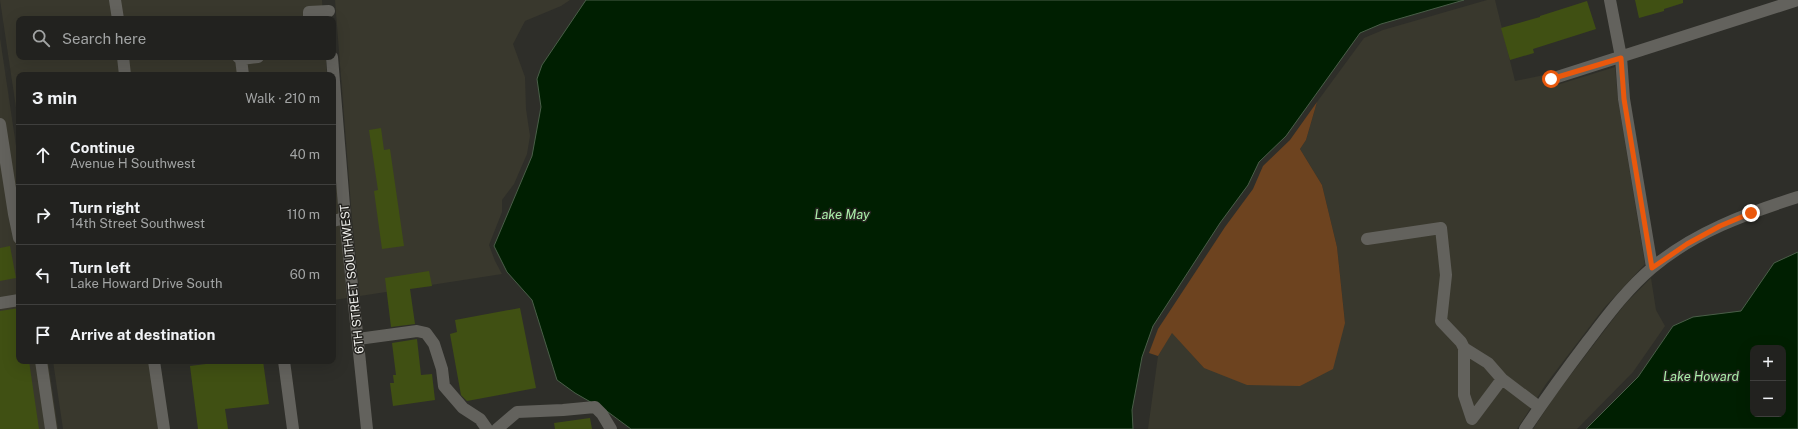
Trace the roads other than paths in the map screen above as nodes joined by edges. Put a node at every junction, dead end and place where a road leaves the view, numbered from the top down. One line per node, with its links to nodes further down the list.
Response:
1 (115, 0): 5 (street)
2 (1610, 0): 7 (street)
3 (1798, 0): 7 (street)
4 (329, 10): 6 (street)
5 (118, 16)
6 (309, 16)
7 (1621, 58): 14 (street); 23 (street)
8 (123, 60): 11 (street)
9 (239, 60): 12 (street)
10 (332, 60): 13 (street, 6TH STREET SOUTHWEST)
11 (125, 72)
12 (242, 72)
13 (333, 72)
14 (1551, 79)
15 (336, 107): 19 (street, 6TH STREET SOUTHWEST)
16 (0, 124): 17 (street)
17 (5, 188): 21 (street)
18 (1798, 197): 23 (street)
19 (345, 218): 20 (street); 26 (street, 6TH STREET SOUTHWEST)
20 (336, 220)
21 (16, 227)
22 (1367, 239): 27 (street)
23 (1652, 268): 32 (street)
24 (16, 301): 25 (street)
25 (0, 304)
26 (358, 339): 36 (street, 6TH STREET SOUTHWEST); 37 (street)
27 (1464, 348): 31 (street); 31 (street)
28 (41, 364): 33 (street)
29 (154, 364): 34 (street)
30 (284, 364): 35 (street)
31 (1502, 379): 32 (street)
32 (1539, 407): 40 (street)
33 (51, 429)
34 (164, 429)
35 (293, 429)
36 (367, 429)
37 (487, 429)
38 (497, 429): 39 (street)
39 (612, 429)
40 (1525, 429)

